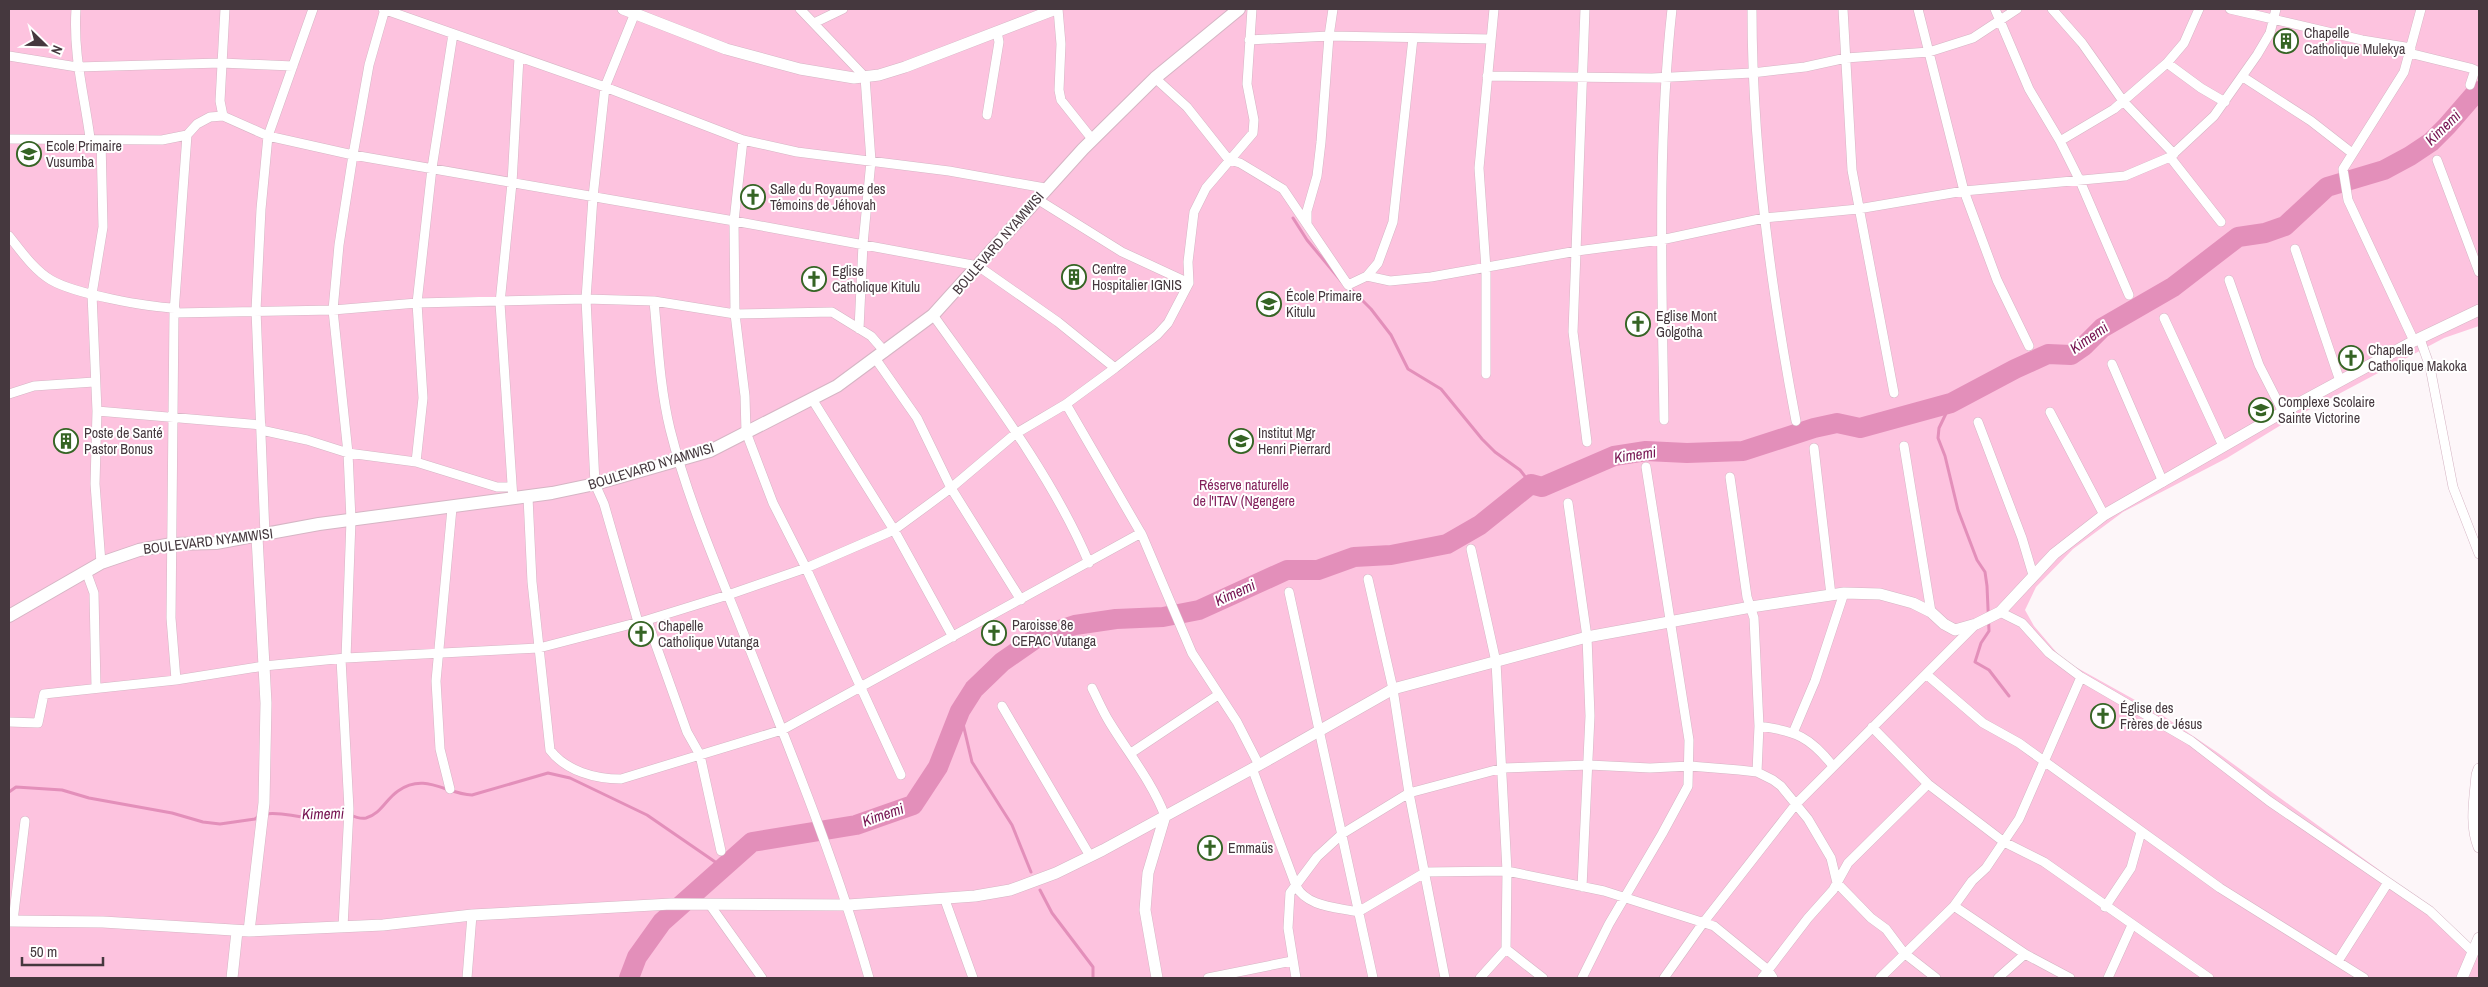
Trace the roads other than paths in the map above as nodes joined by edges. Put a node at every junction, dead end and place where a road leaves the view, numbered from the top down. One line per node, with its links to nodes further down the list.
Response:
1 (76, 9): 42 (street)
2 (224, 9): 40 (street)
3 (313, 9): 43 (street)
4 (384, 9): 30 (street); 66 (street)
5 (624, 9): 25 (street)
6 (800, 9): 28 (street)
7 (843, 9): 28 (street)
8 (1057, 9): 29 (street); 61 (street)
9 (1239, 9): 50 (main road, BOULEVARD NYAMWISI)
10 (1252, 9): 34 (street)
11 (1333, 9): 31 (street)
12 (1494, 9): 33 (street)
13 (1585, 9): 47 (street)
14 (1672, 9): 48 (street)
15 (1752, 9): 44 (street)
16 (1843, 9): 39 (street)
17 (1918, 9): 36 (street)
18 (1995, 9): 26 (street)
19 (2017, 9): 26 (street)
20 (2052, 9): 53 (street)
21 (2199, 9): 41 (street)
22 (2230, 9): 27 (street)
23 (2276, 9): 27 (street)
24 (2421, 9): 35 (street)
25 (640, 12): 46 (street); 52 (street)
26 (2001, 20): 36 (street); 64 (street)
27 (2274, 20): 35 (street); 49 (street)
28 (814, 23): 46 (street)
29 (997, 32): 46 (street); 56 (street)
30 (453, 34): 38 (street); 71 (street)
31 (1328, 36): 32 (street); 34 (street); 81 (street)
32 (1413, 38): 33 (street); 90 (street)
33 (1490, 39): 45 (street)
34 (1249, 40): 68 (street)
35 (2410, 51): 51 (street); 65 (street)
36 (1929, 52): 39 (street); 74 (street)
37 (9, 56): 42 (street)
38 (519, 57): 52 (street); 73 (street)
39 (1846, 58): 44 (street); 77 (street)
40 (221, 63): 42 (street); 43 (street); 55 (street)
41 (2167, 63): 53 (street); 54 (street)
42 (77, 66): 59 (street)
43 (293, 66): 58 (street)
44 (1752, 73): 48 (street); 78 (street)
45 (1487, 76): 47 (street); 88 (street)
46 (865, 77): 70 (street)
47 (1583, 77): 48 (street); 86 (street)
48 (1665, 77): 83 (street)
49 (2243, 77): 54 (street); 65 (street)
50 (1155, 78): 61 (main road, BOULEVARD NYAMWISI); 68 (street)
51 (2470, 85)
52 (605, 87): 63 (street); 76 (street)
53 (2123, 102): 64 (street); 67 (street)
54 (2225, 102): 67 (street)
55 (223, 116): 57 (street); 58 (street)
56 (987, 116)
57 (187, 135): 62 (street); 99 (street)
58 (268, 136): 66 (street); 100 (street)
59 (90, 138): 60 (street); 62 (street)
60 (9, 139)
61 (1092, 139): 75 (main road, BOULEVARD NYAMWISI)
62 (101, 140): 93 (street)
63 (743, 140): 70 (street); 79 (street)
64 (2060, 141): 72 (street)
65 (2352, 153): 107 (street)
66 (354, 155): 71 (street); 101 (street)
67 (2172, 156): 72 (street); 80 (street)
68 (1229, 160): 81 (street); 92 (street)
69 (2437, 160): 89 (street)
70 (871, 161): 75 (street); 84 (street)
71 (432, 168): 73 (street); 97 (street)
72 (2080, 180): 74 (street); 94 (street)
73 (512, 183): 76 (street); 98 (street)
74 (1964, 191): 77 (street); 108 (street)
75 (1041, 194): 87 (main road, BOULEVARD NYAMWISI); 92 (street)
76 (593, 197): 79 (street); 95 (street)
77 (1858, 209): 78 (street); 116 (street)
78 (1764, 218): 83 (street); 124 (street)
79 (734, 221): 84 (street); 103 (street)
80 (2221, 222)
81 (1307, 223): 90 (street)
82 (9, 236): 93 (street)
83 (1661, 240): 86 (street); 123 (street)
84 (863, 244): 87 (street); 106 (street)
85 (2295, 249): 113 (street)
86 (1578, 251): 88 (street); 129 (street)
87 (978, 266): 104 (main road, BOULEVARD NYAMWISI); 111 (street)
88 (1486, 269): 90 (street); 112 (street)
89 (2479, 272)
90 (1367, 276)
91 (2229, 280): 121 (street)
92 (1189, 283): 111 (street)
93 (92, 294): 99 (street); 114 (street)
94 (2130, 295)
95 (586, 299): 96 (street); 98 (street); 139 (street)
96 (654, 301): 103 (street); 134 (street)
97 (417, 303): 98 (street); 101 (street); 135 (street)
98 (500, 303): 141 (street)
99 (175, 310): 100 (street); 122 (street)
100 (256, 310): 101 (street); 126 (street)
101 (333, 310): 133 (street)
102 (2479, 310): 107 (street)
103 (735, 314): 106 (street); 127 (street)
104 (934, 315): 109 (main road, BOULEVARD NYAMWISI); 128 (street)
105 (2164, 318): 131 (street)
106 (859, 329): 109 (street)
107 (2417, 340): 113 (street); 152 (street)
108 (2029, 346)
109 (880, 355): 117 (main road, BOULEVARD NYAMWISI); 140 (street)
110 (2112, 364): 138 (street)
111 (1115, 368): 118 (street)
112 (1486, 374)
113 (2340, 381): 121 (street)
114 (94, 382): 115 (street); 119 (street)
115 (9, 394)
116 (1894, 394)
117 (812, 400): 127 (main road, BOULEVARD NYAMWISI); 147 (street)
118 (1066, 404): 128 (street); 148 (street)
119 (97, 411): 122 (street); 153 (street)
120 (2050, 412): 145 (street)
121 (2283, 412): 131 (street)
122 (174, 418): 126 (street); 150 (street)
123 (1664, 420)
124 (1796, 421)
125 (1978, 422): 157 (street)
126 (261, 428): 133 (street); 149 (street)
127 (746, 432): 134 (main road, BOULEVARD NYAMWISI); 155 (street)
128 (1015, 434): 140 (street); 154 (street)
129 (1587, 442)
130 (1904, 446): 165 (street)
131 (2223, 446): 138 (street)
132 (1814, 448): 161 (street)
133 (348, 453): 135 (street); 146 (street)
134 (678, 461): 139 (main road, BOULEVARD NYAMWISI); 162 (street)
135 (416, 462): 141 (street)
136 (1646, 467): 169 (street)
137 (1730, 477): 164 (street)
138 (2163, 482): 145 (street)
139 (595, 484): 142 (main road, BOULEVARD NYAMWISI); 168 (street)
140 (951, 488): 147 (street); 163 (street)
141 (513, 493): 142 (main road, BOULEVARD NYAMWISI); 144 (main road, BOULEVARD NYAMWISI)
142 (528, 496): 173 (street)
143 (1568, 503): 172 (street)
144 (452, 508): 146 (main road, BOULEVARD NYAMWISI); 174 (street)
145 (2104, 515): 157 (street)
146 (351, 520): 149 (main road, BOULEVARD NYAMWISI); 175 (street)
147 (894, 530): 155 (street); 171 (street)
148 (1140, 533): 154 (street); 185 (street)
149 (261, 536): 150 (main road, BOULEVARD NYAMWISI); 177 (street)
150 (172, 544): 153 (main road, BOULEVARD NYAMWISI); 180 (street)
151 (1471, 549): 176 (street)
152 (2479, 554)
153 (101, 563): 156 (main road, BOULEVARD NYAMWISI)
154 (1090, 563): 163 (street)
155 (806, 568): 162 (street); 181 (street)
156 (86, 571): 167 (main road, BOULEVARD NYAMWISI); 182 (street)
157 (2033, 575): 166 (street)
158 (1368, 579): 184 (street)
159 (1289, 592): 191 (street)
160 (1844, 593): 161 (street); 165 (street); 192 (street)
161 (1831, 594): 164 (street)
162 (728, 595): 168 (street); 190 (street)
163 (1021, 600): 171 (street)
164 (1751, 607): 169 (street); 188 (street)
165 (1931, 612): 170 (street)
166 (2000, 612): 170 (street); 179 (street)
167 (9, 616)
168 (643, 621): 173 (street); 194 (street)
169 (1672, 622): 172 (street); 198 (street)
170 (1976, 624): 178 (street)
171 (953, 637): 181 (street)
172 (1587, 637): 176 (street); 196 (street)
173 (539, 648): 174 (street); 194 (street)
174 (438, 653): 175 (street); 205 (street)
175 (344, 659): 177 (street); 233 (street)
176 (1496, 662): 184 (street); 200 (street)
177 (264, 666): 180 (street); 235 (street)
178 (1926, 674): 189 (street); 195 (street)
179 (2081, 677): 195 (street); 219 (street)
180 (176, 680): 182 (street)
181 (861, 687): 190 (street); 203 (street)
182 (96, 688): 187 (street)
183 (1092, 688): 193 (street)
184 (1393, 689): 191 (street); 206 (street)
185 (1218, 695): 193 (street); 197 (street)
186 (1002, 706): 215 (street)
187 (9, 722)
188 (1759, 726): 192 (street); 202 (street)
189 (1872, 727): 199 (street); 204 (street)
190 (782, 730): 194 (street); 225 (street)
191 (1318, 731): 197 (street); 211 (street)
192 (1793, 733): 199 (street)
193 (1131, 753): 208 (street)
194 (700, 755): 214 (street)
195 (2044, 760): 210 (street); 212 (street)
196 (1589, 765): 198 (street); 200 (street); 221 (street)
197 (1255, 766): 208 (street); 220 (street)
198 (1690, 766): 202 (street); 222 (street)
199 (1833, 766): 207 (street)
200 (1503, 768): 206 (street); 216 (street)
201 (2479, 769): 213 (street)
202 (1757, 772): 207 (street)
203 (901, 775)
204 (1928, 784): 212 (street); 218 (street)
205 (450, 789)
206 (1410, 793): 211 (street); 217 (street)
207 (1796, 804): 218 (street); 231 (street)
208 (1165, 816): 215 (street); 249 (street)
209 (25, 821): 230 (street)
210 (2141, 832): 227 (street); 241 (street)
211 (1342, 834): 220 (street); 228 (street)
212 (2004, 842): 226 (street); 227 (street)
213 (2479, 848)
214 (721, 851)
215 (1090, 856): 223 (street)
216 (1507, 871): 217 (street); 221 (street); 237 (street)
217 (1426, 872): 228 (street); 253 (street)
218 (1837, 883): 239 (street); 243 (street)
219 (2387, 884): 238 (street); 241 (street)
220 (1296, 886): 228 (street); 242 (street)
221 (1582, 887): 222 (street)
222 (1623, 898): 231 (street); 256 (street)
223 (945, 900): 225 (street); 248 (street)
224 (710, 905): 225 (street); 229 (street); 244 (street)
225 (848, 905): 247 (street)
226 (1954, 906): 239 (street); 240 (street)
227 (2105, 907): 232 (street)
228 (1358, 912): 252 (street)
229 (472, 915): 233 (street); 246 (street)
230 (11, 921): 234 (street)
231 (1704, 922): 243 (street); 257 (street)
232 (2132, 925): 263 (street); 264 (street)
233 (343, 927): 235 (street)
234 (236, 931): 235 (street); 245 (street)
235 (249, 931)
236 (2479, 938): 238 (street)
237 (1506, 950): 254 (street); 255 (street)
238 (2473, 952): 266 (street)
239 (1904, 953): 259 (street); 260 (street)
240 (2025, 954): 261 (street); 262 (street)
241 (2338, 961): 265 (street)
242 (1292, 962): 250 (street); 251 (street)
243 (1771, 974): 258 (street)
244 (758, 977)
245 (232, 978)
246 (468, 978)
247 (870, 978)
248 (973, 978)
249 (1157, 978)
250 (1208, 978)
251 (1296, 978)
252 (1373, 978)
253 (1444, 978)
254 (1480, 978)
255 (1543, 978)
256 (1582, 978)
257 (1664, 978)
258 (1762, 978)
259 (1880, 978)
260 (1936, 978)
261 (1998, 978)
262 (2070, 978)
263 (2108, 978)
264 (2209, 978)
265 (2364, 978)
266 (2462, 978)

